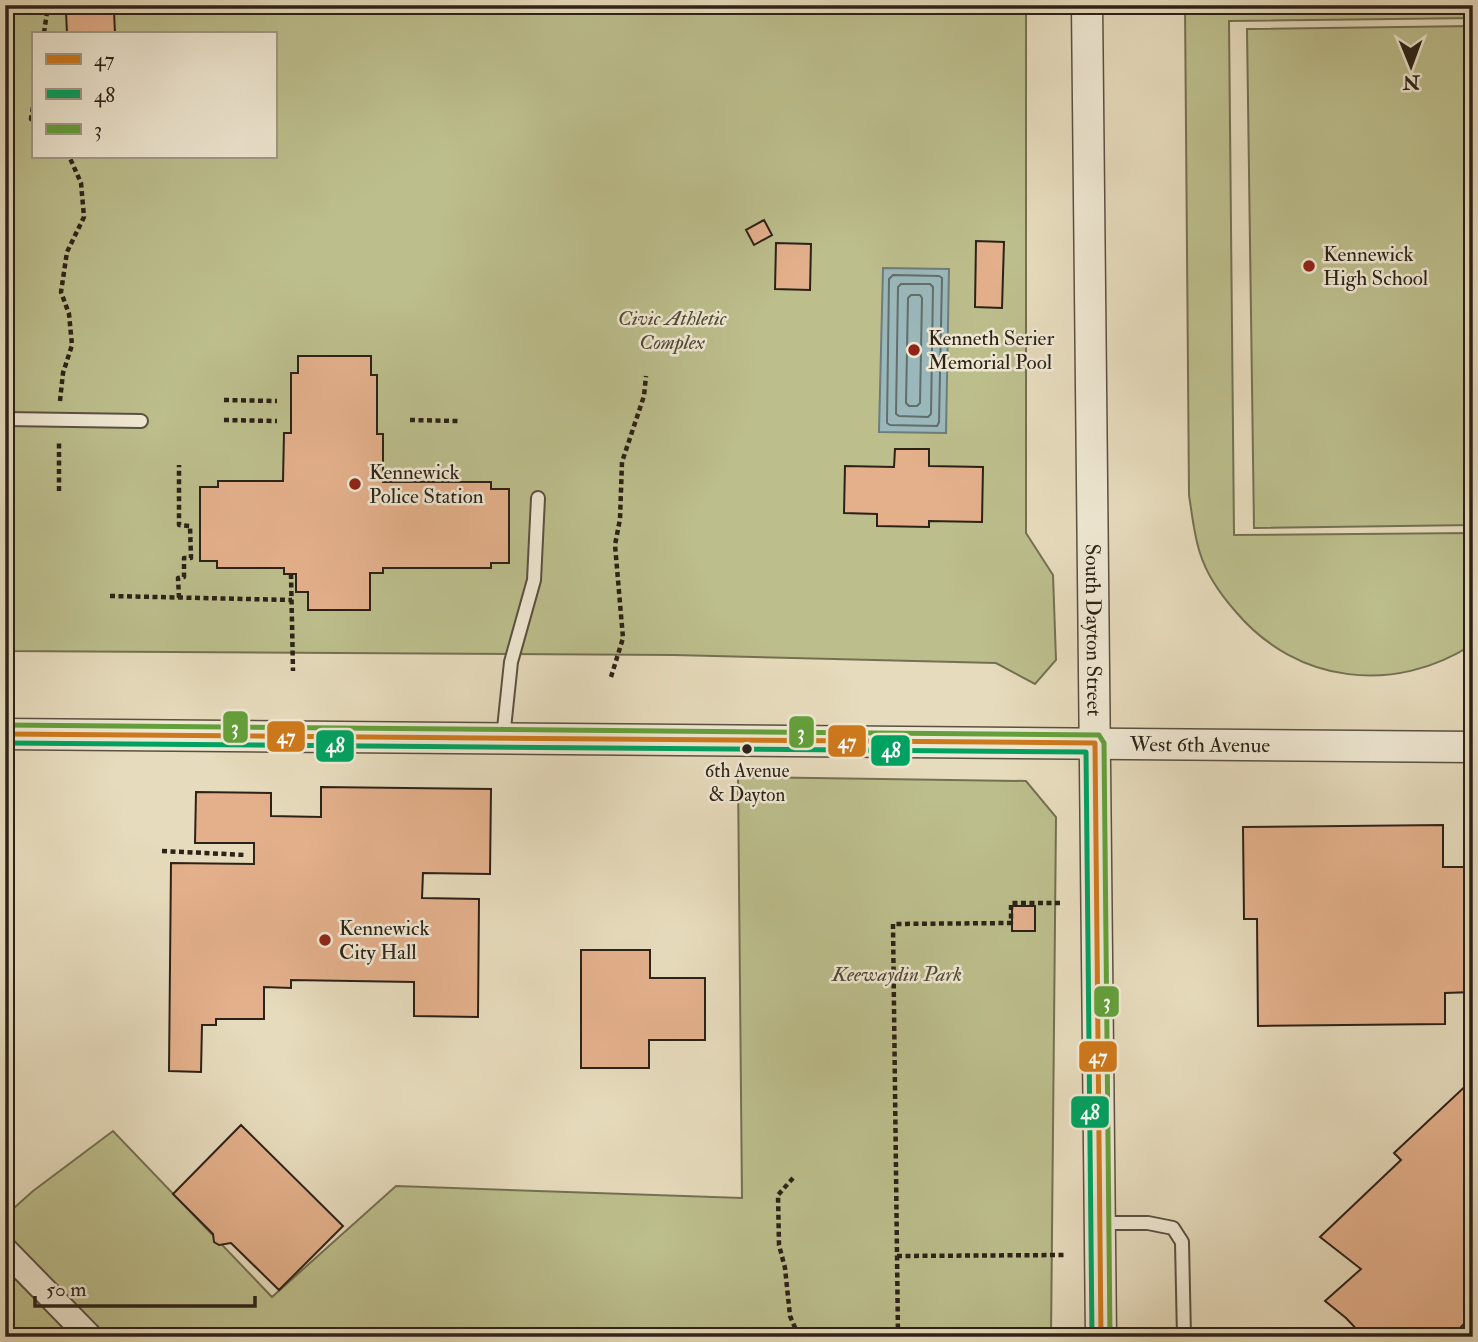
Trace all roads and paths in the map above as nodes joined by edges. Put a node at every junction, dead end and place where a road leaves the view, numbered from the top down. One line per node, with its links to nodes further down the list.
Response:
1 (48, 5): 3 (path)
2 (1087, 5): 27 (street, South Dayton Street)
3 (44, 32)
4 (70, 158): 8 (path)
5 (646, 376): 24 (path)
6 (224, 400): 7 (path)
7 (277, 401)
8 (60, 402)
9 (5, 419): 11 (lane)
10 (224, 420): 12 (path)
11 (141, 421)
12 (277, 421)
13 (410, 421): 14 (path)
14 (458, 421)
15 (59, 440): 17 (path)
16 (179, 465): 21 (path)
17 (59, 491)
18 (538, 498): 26 (lane)
19 (291, 574): 22 (path)
20 (110, 596): 21 (path)
21 (179, 598): 22 (path)
22 (292, 600): 23 (path)
23 (293, 671)
24 (611, 677)
25 (5, 734): 26 (street, West 6th Avenue)
26 (503, 738): 27 (street, West 6th Avenue)
27 (1095, 743): 28 (street, West 6th Avenue); 33 (street, South Dayton Street)
28 (1473, 747)
29 (162, 851): 30 (path)
30 (246, 855)
31 (1062, 903): 36 (path)
32 (793, 1178): 38 (path)
33 (1100, 1223): 40 (street, South Dayton Street); 41 (lane)
34 (5, 1250): 37 (street)
35 (1064, 1255): 36 (path)
36 (897, 1256): 39 (path)
37 (89, 1337)
38 (799, 1337)
39 (898, 1337)
40 (1101, 1337)
41 (1184, 1337)

